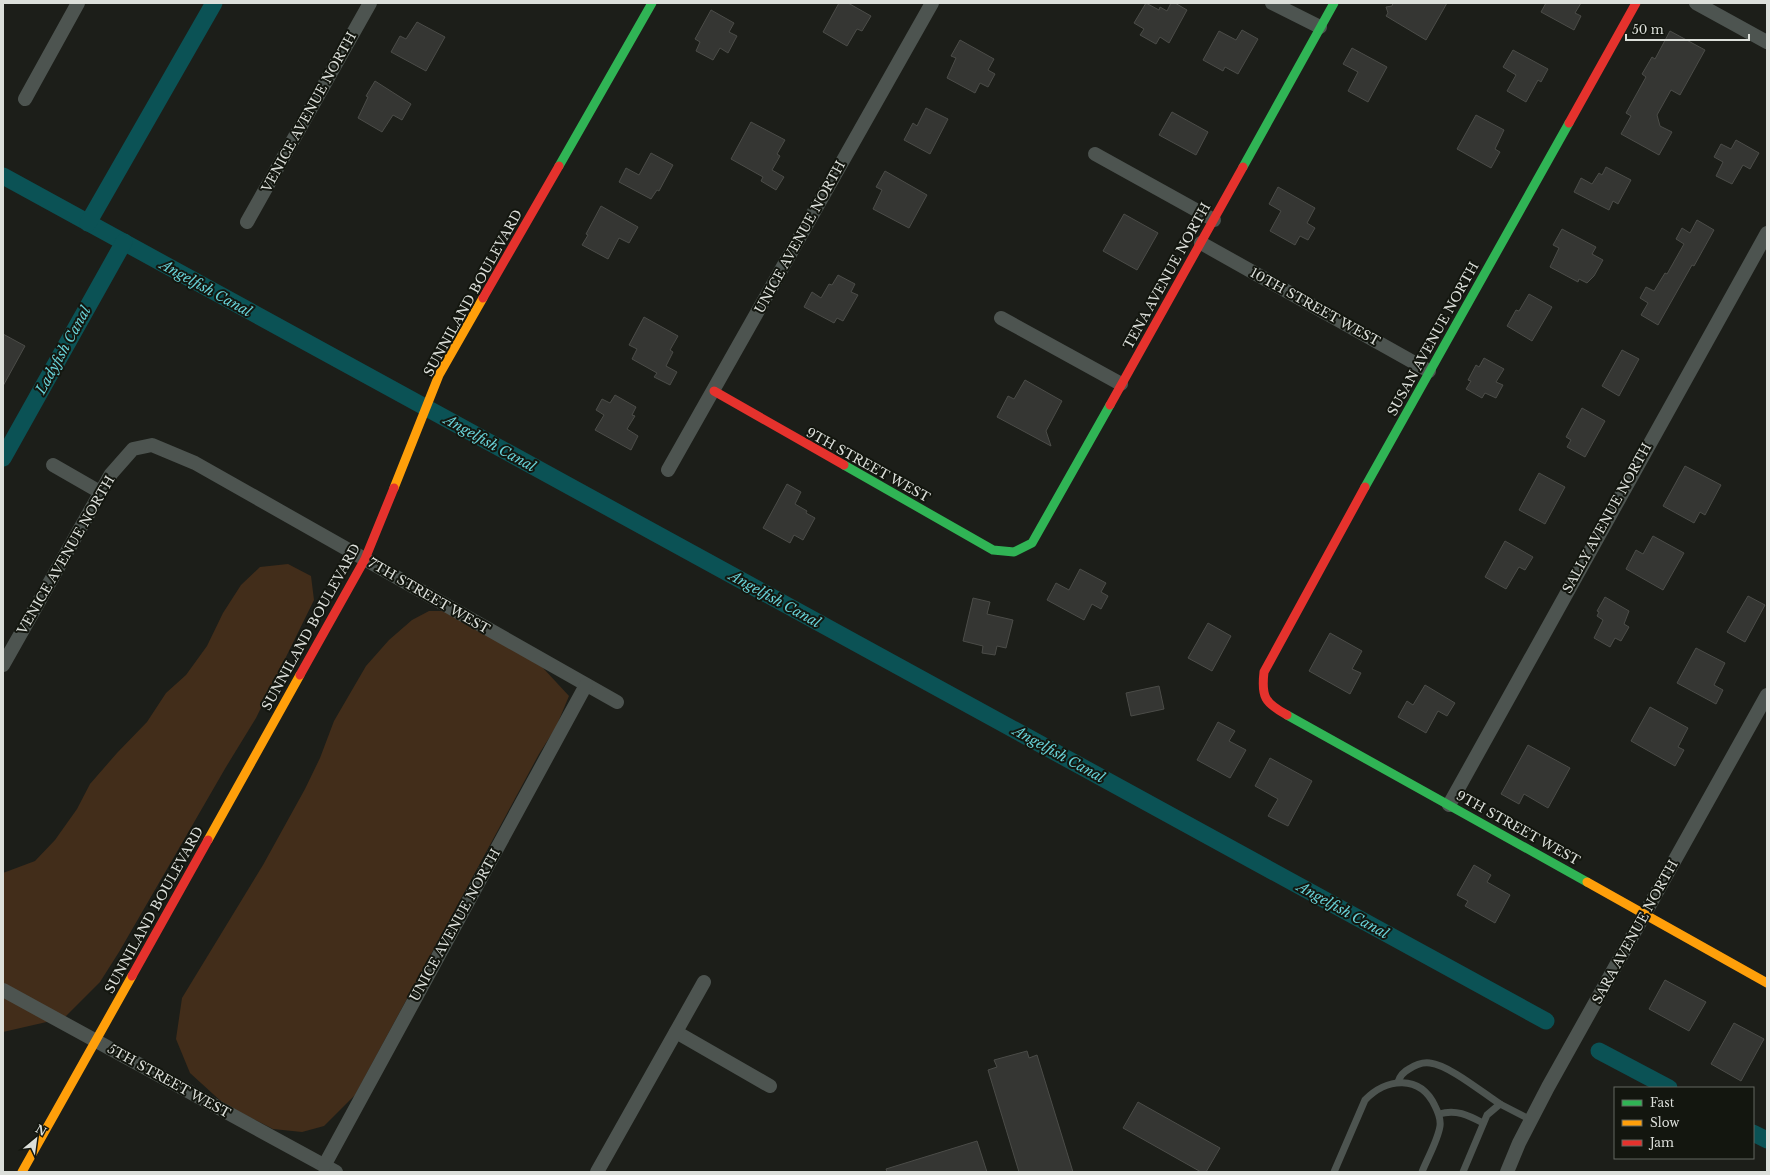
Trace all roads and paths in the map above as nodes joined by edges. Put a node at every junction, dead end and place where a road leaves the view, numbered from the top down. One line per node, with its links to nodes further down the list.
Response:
1 (78, 3): 11 (street)
2 (370, 3): 14 (street, VENICE AVENUE NORTH)
3 (652, 3): 26 (street, SUNNILAND BOULEVARD)
4 (932, 3): 20 (street, UNICE AVENUE NORTH)
5 (1272, 3): 9 (street)
6 (1334, 3): 9 (street, TENA AVENUE NORTH)
7 (1636, 3): 18 (street, SUSAN AVENUE NORTH)
8 (1696, 3): 10 (street)
9 (1320, 27): 13 (street, TENA AVENUE NORTH)
10 (1767, 42)
11 (25, 99)
12 (1095, 154): 13 (street)
13 (1214, 220): 16 (street, TENA AVENUE NORTH)
14 (247, 222)
15 (1767, 233): 32 (street, SALLY AVENUE NORTH)
16 (1201, 243): 18 (street, 10TH STREET WEST); 19 (street, TENA AVENUE NORTH)
17 (1001, 318): 19 (street)
18 (1429, 371): 29 (street, SUSAN AVENUE NORTH)
19 (1122, 384): 25 (street, TENA AVENUE NORTH)
20 (714, 391): 23 (street, UNICE AVENUE NORTH); 25 (street, 9TH STREET WEST)
21 (133, 449): 24 (street, VENICE AVENUE NORTH); 26 (street, 7TH STREET WEST)
22 (53, 465): 24 (street)
23 (668, 470)
24 (100, 492): 27 (street, VENICE AVENUE NORTH)
25 (1014, 552)
26 (365, 559): 28 (street, 7TH STREET WEST); 38 (street, SUNNILAND BOULEVARD)
27 (3, 665)
28 (586, 685): 31 (street, 7TH STREET WEST); 45 (street, UNICE AVENUE NORTH)
29 (1262, 690): 32 (street, 9TH STREET WEST)
30 (1767, 695): 33 (street, SARA AVENUE NORTH)
31 (617, 702)
32 (1449, 805): 33 (street, 9TH STREET WEST)
33 (1645, 914): 35 (street, 9TH STREET WEST); 43 (street, SARA AVENUE NORTH)
34 (704, 982): 37 (street)
35 (1767, 983)
36 (3, 990): 38 (street, 5TH STREET WEST)
37 (676, 1032): 40 (street); 47 (street)
38 (95, 1041): 45 (street, 5TH STREET WEST); 46 (street, SUNNILAND BOULEVARD)
39 (1398, 1082): 41 (lane); 42 (lane); 48 (lane)
40 (770, 1086)
41 (1500, 1104): 43 (lane); 44 (lane)
42 (1439, 1114): 44 (lane); 49 (lane)
43 (1531, 1120): 51 (street, SARA AVENUE NORTH)
44 (1483, 1123): 50 (lane)
45 (330, 1169)
46 (22, 1172)
47 (596, 1172)
48 (1334, 1172)
49 (1422, 1172)
50 (1463, 1172)
51 (1508, 1172)

